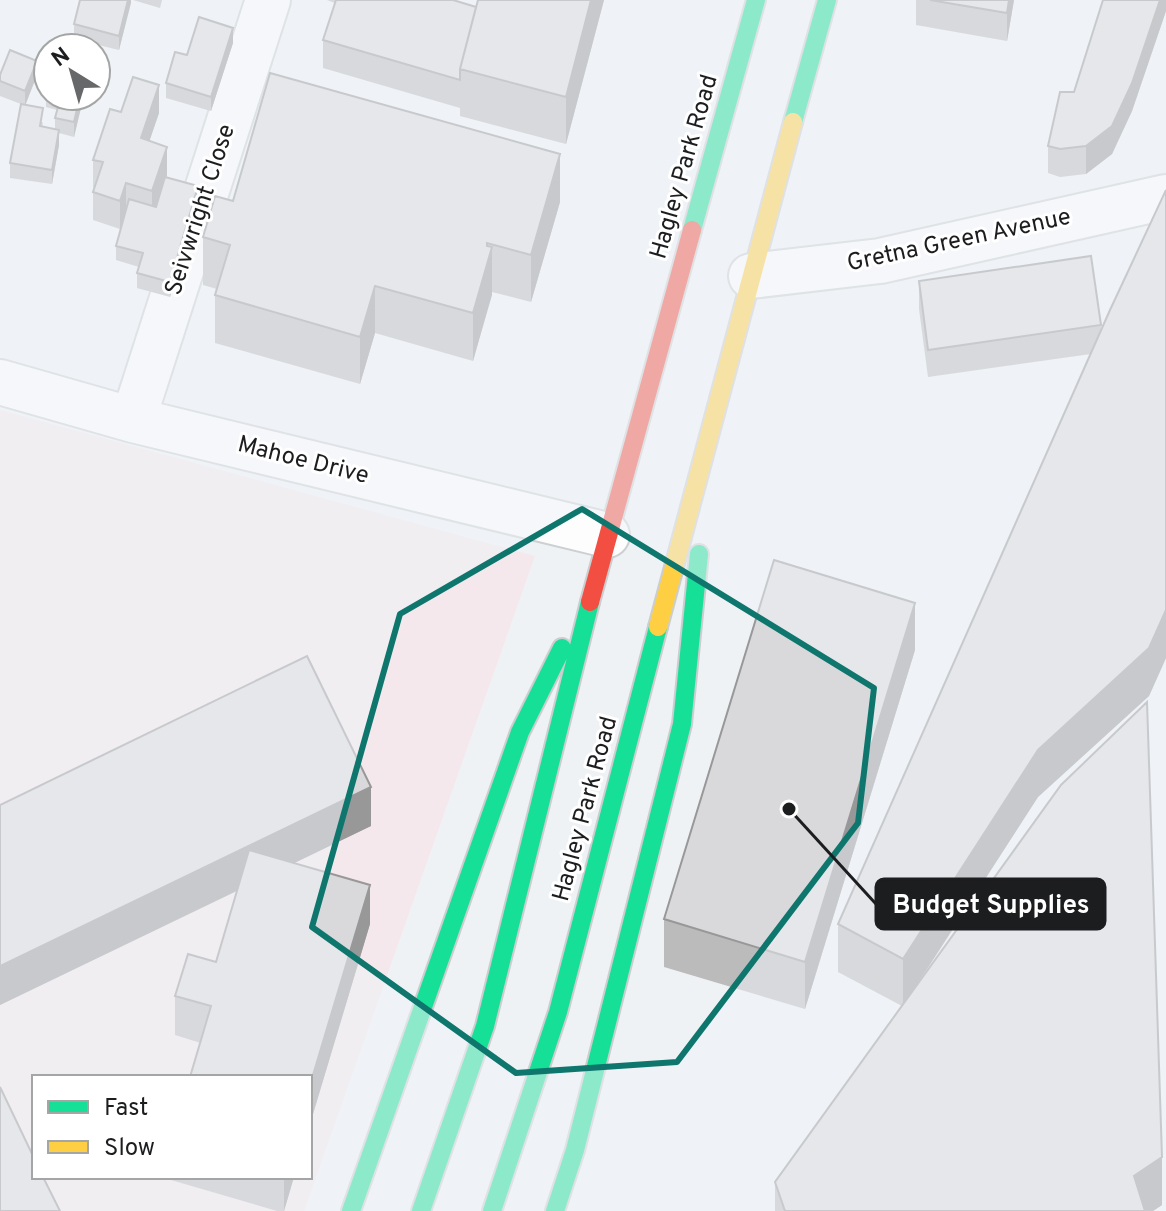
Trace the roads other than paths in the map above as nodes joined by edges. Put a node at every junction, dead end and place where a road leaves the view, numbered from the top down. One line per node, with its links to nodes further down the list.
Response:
1 (268, 0): 8 (street, Seivwright Close)
2 (756, 0): 9 (main road, Hagley Park Road)
3 (827, 0): 5 (main road, Hagley Park Road)
4 (1166, 197): 5 (street, Gretna Green Avenue)
5 (751, 276): 7 (main road, Hagley Park Road)
6 (0, 382): 8 (street, Mahoe Drive)
7 (713, 416): 13 (main road, Hagley Park Road); 14 (main road, Hagley Park Road)
8 (133, 420): 9 (street, Mahoe Drive)
9 (607, 535): 10 (main road, Hagley Park Road)
10 (598, 578): 11 (main road, Hagley Park Road); 12 (main road, Hagley Park Road)
11 (351, 1211)
12 (421, 1211)
13 (492, 1211)
14 (555, 1211)

